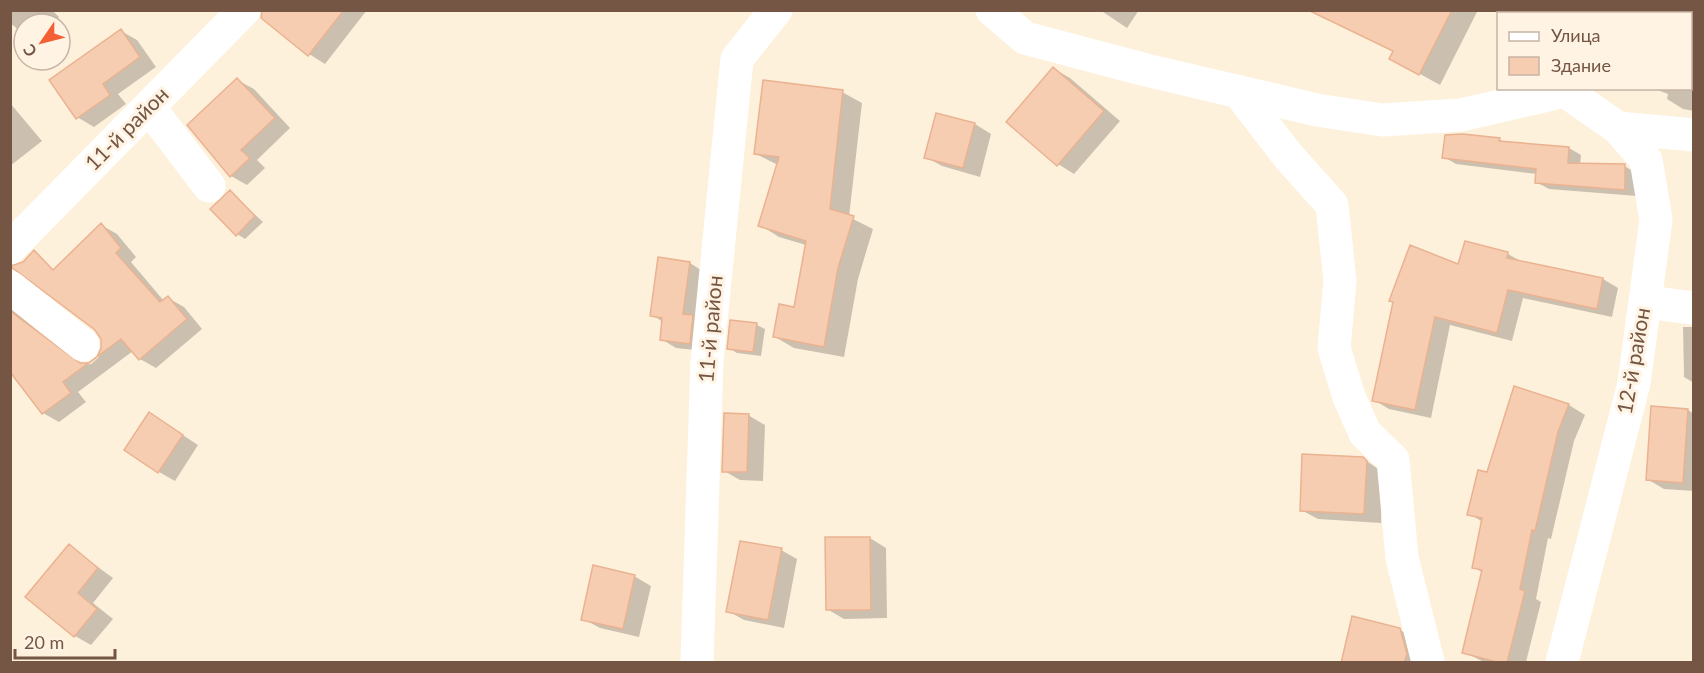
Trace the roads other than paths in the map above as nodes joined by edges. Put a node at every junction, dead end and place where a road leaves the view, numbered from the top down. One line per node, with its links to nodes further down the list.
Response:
1 (244, 10): 6 (street, 11-й район)
2 (776, 10): 15 (street, 11-й район)
3 (992, 10): 5 (street)
4 (1565, 90): 5 (street); 7 (street, 12-й район)
5 (1238, 91): 16 (street)
6 (149, 107): 9 (street); 10 (street, 11-й район)
7 (1618, 128): 8 (street); 12 (street, 12-й район)
8 (1694, 135)
9 (209, 186)
10 (10, 248)
11 (10, 287): 14 (street)
12 (1645, 302): 13 (street); 17 (street, 12-й район)
13 (1694, 308)
14 (83, 345)
15 (697, 663)
16 (1428, 663)
17 (1562, 663)

